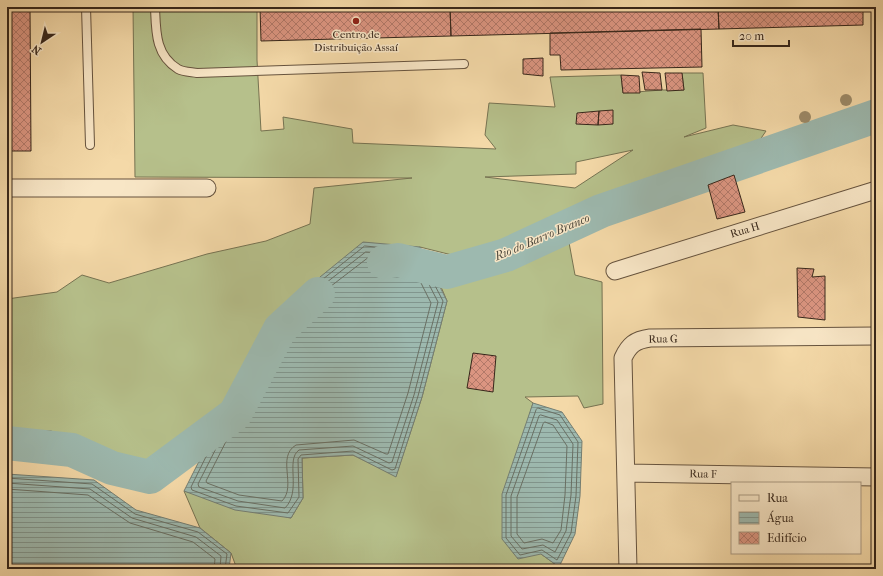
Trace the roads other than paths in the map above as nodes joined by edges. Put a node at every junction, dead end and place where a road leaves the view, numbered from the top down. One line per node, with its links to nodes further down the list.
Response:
1 (86, 7): 4 (lane)
2 (155, 7): 3 (lane)
3 (464, 64)
4 (90, 145)
5 (7, 188): 6 (street)
6 (207, 188)
7 (876, 190): 8 (street, Rua H)
8 (615, 271)
9 (876, 336): 10 (street, Rua G)
10 (626, 473): 11 (street, Rua F); 12 (street, Rua G)
11 (876, 477)
12 (628, 569)

